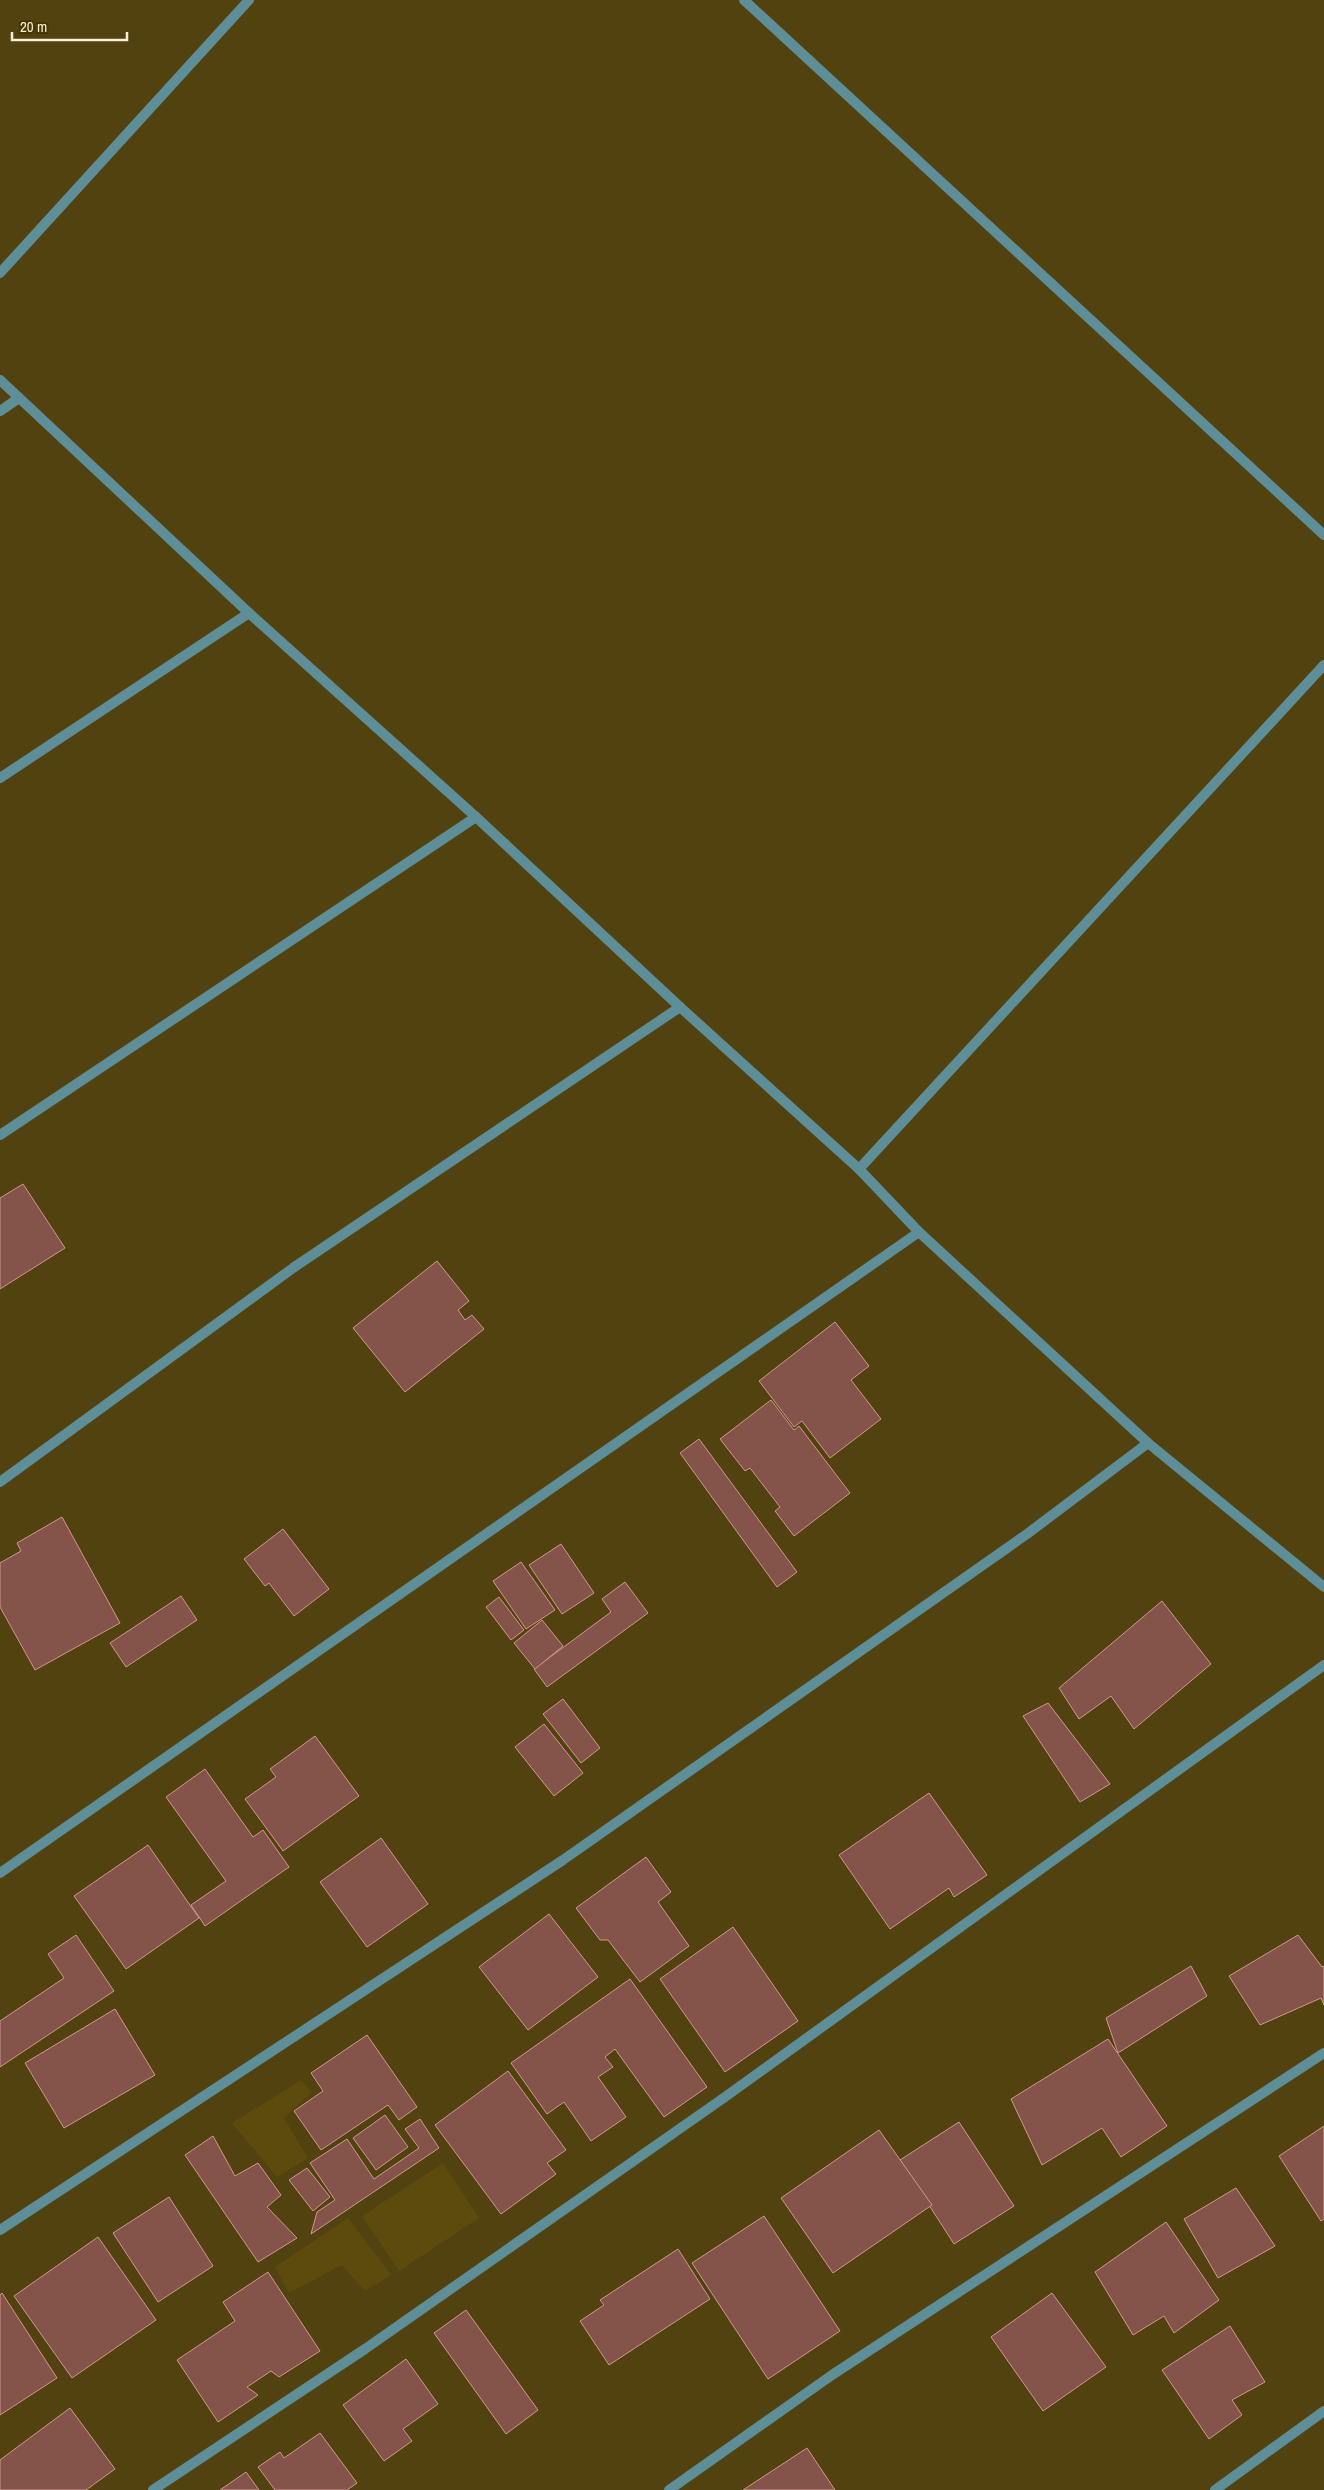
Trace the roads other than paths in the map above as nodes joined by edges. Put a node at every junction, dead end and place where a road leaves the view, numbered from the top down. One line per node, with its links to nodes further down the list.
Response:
1 (249, 0): 3 (street)
2 (744, 0): 7 (street)
3 (0, 273)
4 (0, 380): 5 (street)
5 (19, 398): 6 (street); 8 (street)
6 (0, 411)
7 (1324, 535)
8 (249, 613): 10 (street); 11 (street)
9 (1324, 665): 14 (street)
10 (0, 778)
11 (476, 817): 12 (street); 13 (street)
12 (680, 1007): 14 (street); 17 (street)
13 (0, 1135)
14 (860, 1169): 15 (street)
15 (919, 1232): 16 (street); 20 (street)
16 (1148, 1443): 18 (street); 22 (street)
17 (0, 1482)
18 (1324, 1587)
19 (1324, 1665): 24 (street)
20 (0, 1873)
21 (1324, 2053): 25 (street)
22 (0, 2230)
23 (1324, 2411): 26 (street)
24 (153, 2490)
25 (669, 2490)
26 (1215, 2490)

